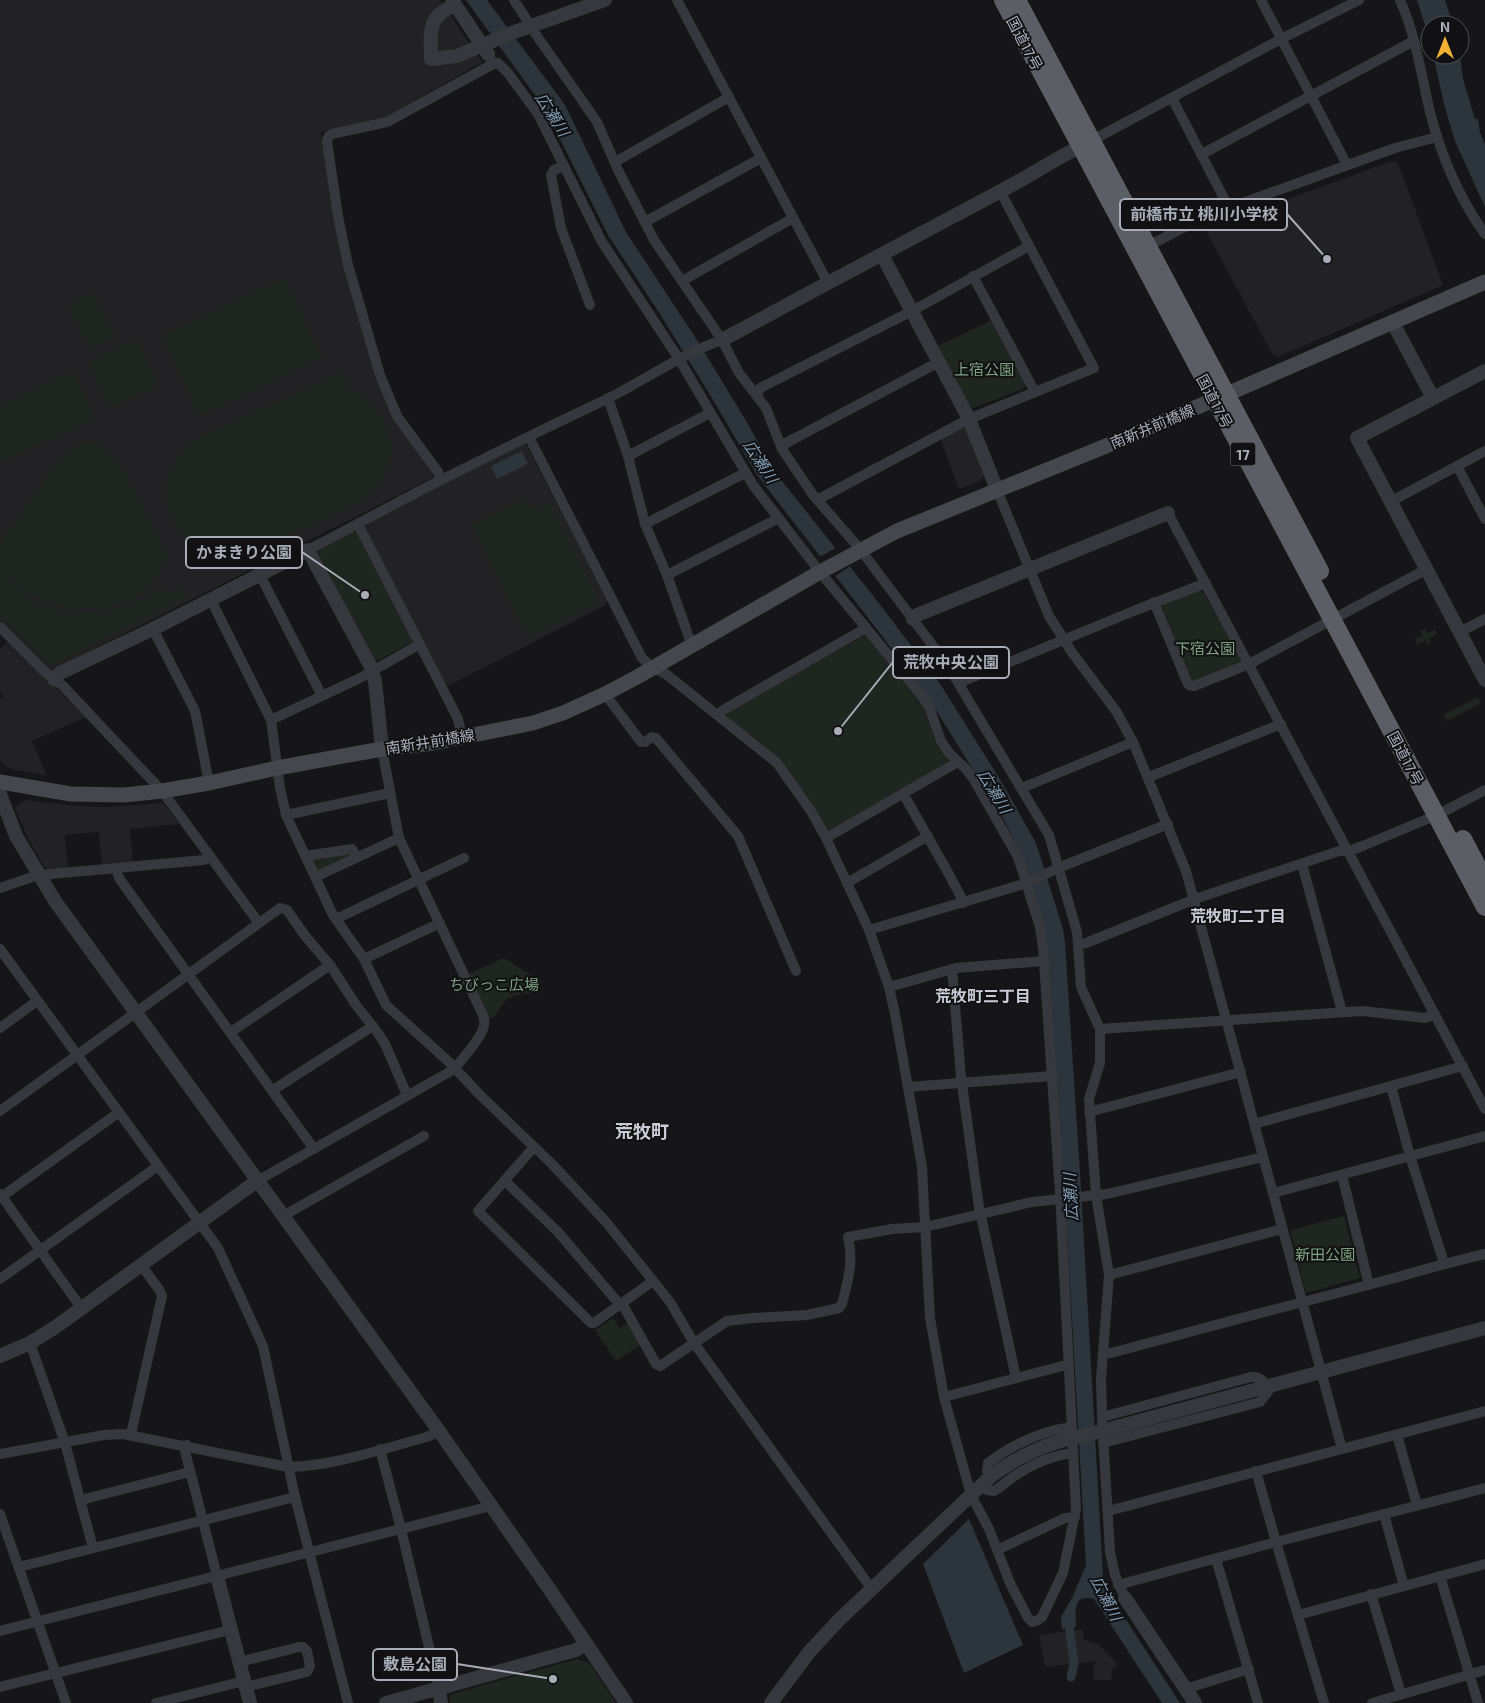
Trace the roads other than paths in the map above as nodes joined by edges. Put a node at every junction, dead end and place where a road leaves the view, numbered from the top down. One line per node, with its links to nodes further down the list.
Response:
1 (514, 0): 11 (street)
2 (605, 0): 10 (street)
3 (678, 0): 16 (street)
4 (1003, 0): 19 (highway, 国道17号 / 17)
5 (1016, 0): 19 (highway, 国道17号 / 17)
6 (1261, 0): 12 (street)
7 (1359, 0): 12 (street)
8 (1400, 0): 13 (street)
9 (453, 2): 14 (street); 14 (street)
10 (584, 3): 11 (street)
11 (530, 26): 14 (street); 22 (street)
12 (1281, 39): 15 (street); 17 (street)
13 (1415, 44): 15 (street); 18 (street)
14 (489, 51): 24 (street); 57 (street)
15 (1311, 95): 20 (street); 23 (street)
16 (729, 97): 21 (street); 22 (street)
17 (1172, 98): 19 (street); 20 (street)
18 (1438, 137): 23 (street); 29 (street)
19 (1086, 144): 25 (street); 31 (highway, 国道17号 / 17); 46 (highway, 国道17号 / 17)
20 (1202, 154): 26 (street)
21 (761, 158): 27 (street); 28 (street)
22 (615, 162): 28 (street)
23 (1347, 165): 26 (street)
24 (564, 166): 37 (street); 41 (street)
25 (1000, 191): 30 (street); 32 (street)
26 (1229, 208): 31 (street)
27 (793, 218): 34 (street); 36 (street)
28 (645, 222): 34 (street)
29 (1485, 234)
30 (1029, 246): 33 (street); 44 (street)
31 (1148, 246): 46 (highway, 国道17号 / 17)
32 (882, 255): 36 (street); 38 (street)
33 (973, 276): 38 (street); 44 (street)
34 (682, 281): 40 (street)
35 (1485, 282): 39 (main road, 南新井前橋線)
36 (828, 283): 40 (street)
37 (590, 305)
38 (912, 311): 42 (street); 45 (street)
39 (1393, 323): 46 (main road, 南新井前橋線); 48 (street)
40 (722, 340): 41 (street); 45 (street)
41 (681, 358): 47 (street); 49 (street)
42 (939, 362): 50 (street); 52 (street)
43 (1485, 371): 48 (street)
44 (1034, 392): 50 (street)
45 (757, 395): 52 (street)
46 (1220, 397): 58 (main road, 南新井前橋線); 76 (highway, 国道17号 / 17)
47 (608, 398): 51 (street); 54 (street)
48 (1433, 398): 60 (street)
49 (710, 412): 54 (street); 56 (street)
50 (969, 419): 58 (street); 59 (street)
51 (529, 437): 57 (street); 87 (street)
52 (782, 449): 59 (street)
53 (1485, 451): 55 (street)
54 (628, 456): 65 (street)
55 (1457, 466): 60 (street); 63 (street)
56 (745, 473): 62 (street); 65 (street)
57 (441, 480): 64 (street)
58 (997, 490): 67 (main road, 南新井前橋線); 68 (street)
59 (817, 500): 67 (street)
60 (1390, 502): 70 (street)
61 (1168, 513): 68 (street); 73 (street)
62 (779, 518): 69 (street); 72 (street)
63 (1485, 519)
64 (358, 524): 66 (street); 84 (street)
65 (645, 524): 72 (street)
66 (308, 550): 71 (street); 88 (street)
67 (860, 550): 69 (main road, 南新井前橋線); 77 (street)
68 (1030, 569): 77 (street); 83 (street)
69 (823, 570): 80 (street); 85 (main road, 南新井前橋線)
70 (1426, 570): 76 (street); 82 (street)
71 (260, 575): 74 (street); 93 (street)
72 (667, 575): 85 (street)
73 (1206, 583): 75 (street); 86 (street)
74 (211, 600): 81 (street); 95 (street)
75 (1154, 602): 83 (street); 86 (street)
76 (1338, 617): 86 (street); 111 (highway, 国道17号 / 17)
77 (912, 619): 91 (street)
78 (1485, 619): 82 (street)
79 (0, 627): 89 (street)
80 (866, 628): 94 (street); 100 (street)
81 (153, 630): 89 (street); 104 (street)
82 (1460, 632): 90 (street)
83 (1063, 640): 91 (street); 98 (street)
84 (420, 644): 88 (street); 97 (street)
85 (692, 646): 87 (main road, 南新井前橋線)
86 (1249, 664): 96 (street)
87 (653, 668): 92 (main road, 南新井前橋線); 94 (street)
88 (373, 671): 93 (street); 99 (street)
89 (54, 679): 107 (street)
90 (1485, 680)
91 (959, 683): 105 (street)
92 (605, 694): 97 (main road, 南新井前橋線); 145 (street)
93 (322, 696): 95 (street)
94 (718, 714): 116 (street)
95 (271, 720): 101 (street)
96 (1281, 724): 102 (street); 117 (street)
97 (462, 737): 99 (main road, 南新井前橋線)
98 (1133, 742): 102 (street); 105 (street)
99 (382, 749): 101 (main road, 南新井前橋線); 108 (street)
100 (958, 762): 110 (street); 130 (street)
101 (277, 768): 104 (main road, 南新井前橋線); 112 (street)
102 (1148, 777): 113 (street)
103 (0, 782): 107 (main road, 南新井前橋線)
104 (209, 783): 107 (main road, 南新井前橋線)
105 (1022, 788): 124 (street)
106 (1485, 790): 111 (street)
107 (162, 791): 118 (street)
108 (390, 793): 112 (street); 115 (street)
109 (0, 794): 125 (street)
110 (904, 795): 114 (street); 116 (street)
111 (1442, 812): 117 (street); 128 (highway, 国道17号 / 17); 134 (highway, 国道17号 / 17)
112 (286, 815): 119 (street)
113 (1168, 824): 124 (street); 132 (street)
114 (928, 836): 129 (street); 133 (street)
115 (399, 838): 120 (street); 127 (street)
116 (826, 838): 129 (street)
117 (1349, 851): 122 (street); 151 (street)
118 (210, 856): 123 (street); 136 (street)
119 (305, 856): 120 (street); 126 (street)
120 (357, 857): 126 (street)
121 (464, 858): 127 (street)
122 (1302, 864): 132 (street); 150 (street)
123 (116, 868): 125 (street); 146 (street)
124 (1058, 868): 130 (street); 139 (street)
125 (39, 876): 131 (street); 149 (street)
126 (315, 877): 135 (street)
127 (419, 879): 135 (street); 137 (street)
128 (1485, 881)
129 (847, 883): 138 (street)
130 (1026, 883): 133 (street); 142 (street)
131 (0, 888)
132 (1195, 899): 139 (street); 152 (street)
133 (963, 903): 138 (street)
134 (1485, 907)
135 (336, 919): 141 (street)
136 (259, 923): 143 (street); 146 (street)
137 (440, 923): 141 (street); 159 (street)
138 (869, 930): 147 (street)
139 (1078, 945): 155 (street)
140 (0, 949): 148 (street)
141 (364, 959): 159 (street)
142 (1044, 961): 144 (street); 161 (street)
143 (330, 965): 153 (street); 156 (street)
144 (952, 969): 147 (street); 162 (street)
145 (796, 972)
146 (189, 973): 149 (street); 156 (street)
147 (889, 987): 164 (street)
148 (38, 1001): 154 (street); 157 (street)
149 (136, 1012): 157 (street); 181 (street)
150 (1342, 1012): 151 (street); 152 (street)
151 (1435, 1014): 158 (street)
152 (1227, 1020): 155 (street); 160 (street)
153 (373, 1026): 165 (street); 166 (street)
154 (0, 1028)
155 (1100, 1029): 170 (street)
156 (231, 1032): 165 (street)
157 (77, 1055): 168 (street); 169 (street)
158 (1463, 1066): 163 (street); 167 (street)
159 (455, 1068): 166 (street); 175 (street)
160 (1241, 1072): 170 (street); 171 (street)
161 (1052, 1076): 162 (street); 185 (street)
162 (961, 1083): 164 (street); 186 (street)
163 (1391, 1086): 171 (street); 176 (street)
164 (908, 1087): 189 (street)
165 (273, 1090): 174 (street)
166 (407, 1095): 174 (street)
167 (1485, 1109)
168 (0, 1111)
169 (118, 1112): 178 (street); 183 (street)
170 (1089, 1112): 184 (street)
171 (1254, 1124): 177 (street)
172 (424, 1136): 187 (street)
173 (1485, 1136): 176 (street)
174 (314, 1148): 181 (street)
175 (534, 1148): 180 (street); 197 (street)
176 (1410, 1156): 179 (street); 193 (street)
177 (1263, 1157): 182 (street); 184 (street)
178 (158, 1166): 188 (street); 191 (street)
179 (1342, 1175): 182 (street); 198 (street)
180 (505, 1180): 200 (street); 200 (street)
181 (257, 1181): 187 (street); 188 (street)
182 (1273, 1193): 190 (street)
183 (1, 1196): 191 (street)
184 (1096, 1196): 185 (street); 195 (street)
185 (1061, 1199): 186 (street); 207 (street)
186 (981, 1214): 189 (street); 209 (street)
187 (283, 1216): 214 (street)
188 (199, 1223): 194 (street); 224 (street)
189 (926, 1228): 204 (street); 211 (street)
190 (1282, 1229): 195 (street); 199 (street)
191 (41, 1251): 196 (street); 201 (street)
192 (1485, 1254): 193 (street)
193 (1444, 1263): 198 (street)
194 (142, 1266): 201 (street); 216 (street)
195 (1108, 1275): 205 (street)
196 (0, 1280)
197 (653, 1281): 200 (street); 204 (street)
198 (1369, 1285): 199 (street)
199 (1302, 1301): 205 (street); 208 (street)
200 (620, 1304): 204 (street)
201 (82, 1308): 203 (street)
202 (1485, 1328): 208 (street)
203 (30, 1343): 206 (street); 218 (street)
204 (694, 1343): 251 (street)
205 (1103, 1352): 213 (street)
206 (0, 1356)
207 (1068, 1366): 209 (street); 215 (street)
208 (1320, 1372): 210 (street); 221 (street)
209 (1016, 1378): 211 (street)
210 (1267, 1386): 213 (street); 213 (street); 213 (street)
211 (944, 1397): 229 (street)
212 (1485, 1411): 217 (street)
213 (1103, 1430): 215 (street, bridge); 234 (street)
214 (439, 1431): 220 (street); 232 (street)
215 (1070, 1433): 222 (street); 227 (street); 227 (street)
216 (131, 1434): 218 (street); 219 (street)
217 (1397, 1435): 221 (street); 233 (street)
218 (66, 1443): 223 (street); 231 (street)
219 (186, 1446): 224 (street); 226 (street)
220 (380, 1449): 224 (street); 239 (street)
221 (1342, 1450): 225 (street)
222 (1073, 1453): 227 (street); 236 (street)
223 (0, 1454)
224 (288, 1467): 230 (street)
225 (1256, 1471): 234 (street); 240 (street)
226 (190, 1472): 231 (street); 238 (street)
227 (986, 1481): 229 (street)
228 (1485, 1488): 233 (street)
229 (971, 1495): 242 (street); 251 (street)
230 (295, 1497): 238 (street); 243 (street)
231 (80, 1500): 241 (street)
232 (490, 1503): 239 (street); 258 (street)
233 (1417, 1505): 235 (street)
234 (1108, 1511): 249 (street)
235 (1384, 1514): 240 (street); 250 (street)
236 (1076, 1517): 242 (street); 242 (street)
237 (1, 1518): 246 (street)
238 (203, 1521): 241 (street); 247 (street)
239 (401, 1529): 243 (street); 268 (street)
240 (1276, 1542): 244 (street); 254 (street)
241 (93, 1548): 246 (street)
242 (997, 1550)
243 (310, 1553): 247 (street); 272 (street)
244 (1216, 1558): 249 (street); 260 (street)
245 (1485, 1564): 248 (street)
246 (19, 1567): 255 (street)
247 (217, 1576): 255 (street); 256 (street)
248 (1440, 1576): 250 (street); 263 (street)
249 (1118, 1585): 253 (street)
250 (1404, 1586): 252 (street)
251 (871, 1588): 275 (street)
252 (1371, 1594): 254 (street); 267 (street)
253 (1125, 1598): 266 (street)
254 (1298, 1614): 278 (street)
255 (38, 1622): 257 (street); 262 (street)
256 (230, 1630): 259 (street); 262 (street)
257 (0, 1632)
258 (585, 1644): 268 (street); 274 (street)
259 (239, 1662): 264 (street); 264 (street)
260 (1248, 1669): 266 (street); 277 (street)
261 (1485, 1670): 263 (street)
262 (55, 1674): 265 (street); 269 (street)
263 (1470, 1675): 267 (street); 280 (street)
264 (245, 1684): 270 (street); 271 (street)
265 (0, 1688)
266 (1185, 1689): 276 (street)
267 (1401, 1694): 279 (street)
268 (440, 1696): 273 (street)
269 (66, 1703)
270 (156, 1703)
271 (250, 1703)
272 (348, 1703)
273 (386, 1703)
274 (626, 1703)
275 (771, 1703)
276 (1195, 1703)
277 (1258, 1703)
278 (1324, 1703)
279 (1372, 1703)
280 (1478, 1703)

